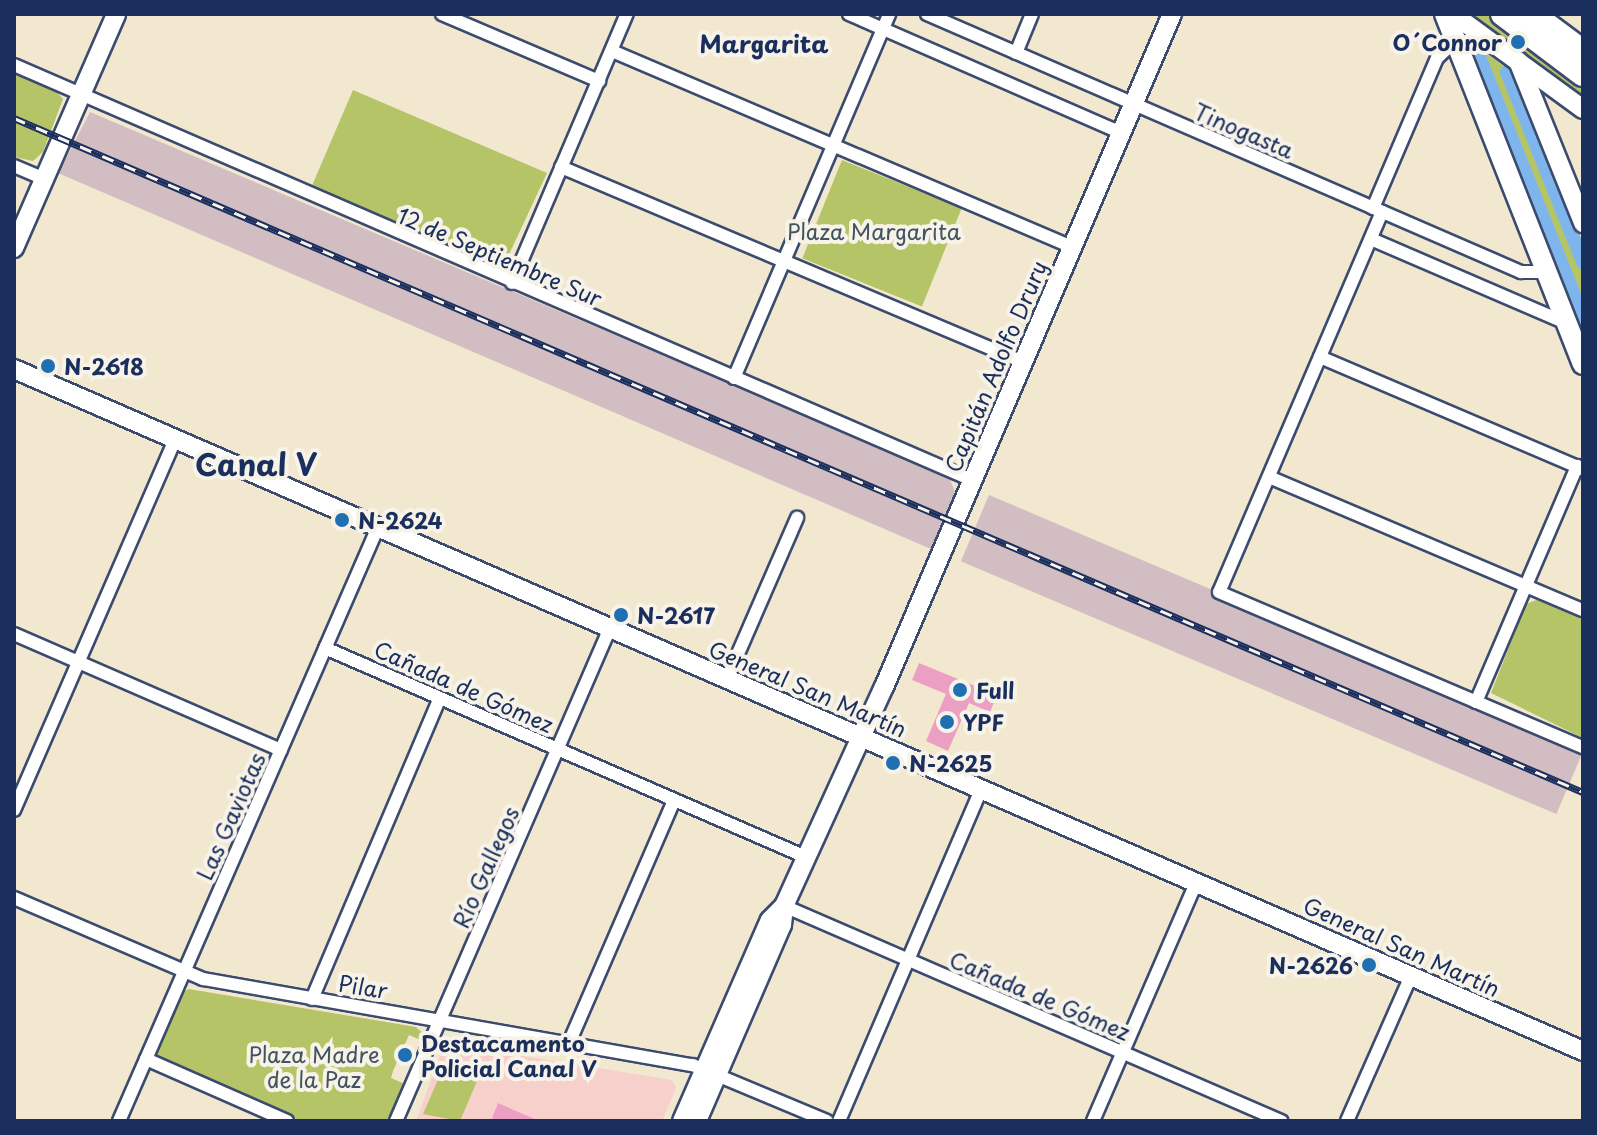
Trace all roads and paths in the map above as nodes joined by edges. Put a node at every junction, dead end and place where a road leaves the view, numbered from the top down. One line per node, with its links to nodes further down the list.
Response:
1 (116, 14): 23 (main road)
2 (442, 14): 22 (street)
3 (627, 14): 16 (street)
4 (849, 14): 13 (street)
5 (889, 14): 13 (street)
6 (927, 14): 18 (street, Tinogasta)
7 (1032, 14): 18 (street)
8 (1172, 14): 24 (main road, Capitán Adolfo Drury)
9 (1445, 14): 15 (main road)
10 (1453, 14): 14 (main road)
11 (1503, 14): 21 (highway)
12 (1532, 14): 17 (highway)
13 (882, 29): 27 (street); 28 (street)
14 (1483, 36): 15 (street); 19 (main road)
15 (1457, 44): 32 (street); 38 (main road)
16 (612, 51): 22 (street); 28 (street)
17 (1583, 52)
18 (1016, 53): 24 (street, Tinogasta)
19 (1518, 61): 25 (main road); 26 (main road)
20 (14, 65): 23 (street, 12 de Septiembre Sur)
21 (1583, 74)
22 (599, 81): 30 (street)
23 (81, 95): 31 (main road); 39 (street, 12 de Septiembre Sur)
24 (1133, 104): 27 (main road, Capitán Adolfo Drury); 32 (street, Tinogasta)
25 (1576, 104): 26 (main road)
26 (1542, 120): 33 (main road)
27 (1121, 133): 35 (main road, Capitán Adolfo Drury)
28 (833, 145): 35 (street); 37 (street)
29 (14, 166): 31 (street)
30 (561, 167): 37 (street); 39 (street)
31 (44, 179): 36 (main road)
32 (1378, 210): 34 (street); 38 (street, Tinogasta)
33 (1583, 223)
34 (1371, 239): 40 (street); 41 (street)
35 (1072, 247): 42 (main road, Capitán Adolfo Drury)
36 (14, 248)
37 (783, 261): 42 (street); 45 (street)
38 (1547, 272): 40 (main road)
39 (512, 283): 45 (street, 12 de Septiembre Sur)
40 (1567, 323): 43 (main road)
41 (1320, 357): 47 (street); 48 (street)
42 (1023, 362): 49 (main road, Capitán Adolfo Drury)
43 (1583, 364)
44 (14, 369): 46 (main road, General San Martín)
45 (734, 378): 49 (street, 12 de Septiembre Sur)
46 (175, 439): 51 (main road, General San Martín); 57 (street)
47 (1580, 468): 52 (street)
48 (1269, 477): 52 (street); 60 (street)
49 (972, 480): 61 (main road, Capitán Adolfo Drury)
50 (797, 518): 58 (street)
51 (378, 527): 54 (main road, General San Martín); 56 (street, Las Gaviotas)
52 (1526, 586): 53 (street); 60 (street)
53 (1583, 610)
54 (610, 628): 58 (main road, General San Martín); 63 (street, Río Gallegos)
55 (14, 634): 57 (street)
56 (325, 648): 59 (street, Cañada de Gómez); 64 (street, Las Gaviotas)
57 (78, 662): 64 (street); 67 (street)
58 (727, 679): 61 (main road, General San Martín)
59 (440, 698): 63 (street, Cañada de Gómez); 75 (street)
60 (1476, 702): 62 (street)
61 (861, 737): 65 (main road, General San Martín); 68 (main road, Capitán Adolfo Drury)
62 (1583, 747)
63 (558, 749): 66 (street, Cañada de Gómez); 76 (street, Río Gallegos)
64 (281, 750): 73 (street, Las Gaviotas)
65 (981, 789): 69 (main road, General San Martín); 72 (street)
66 (674, 800): 68 (street, Cañada de Gómez); 77 (street)
67 (14, 810)
68 (806, 857): 71 (main road, Capitán Adolfo Drury)
69 (1196, 883): 74 (main road, General San Martín); 79 (street)
70 (14, 898): 73 (street, Pilar)
71 (784, 906): 72 (street, Cañada de Gómez); 81 (main road, Capitán Adolfo Drury)
72 (908, 960): 79 (street, Cañada de Gómez); 89 (street)
73 (184, 972): 75 (street, Pilar); 80 (street, Las Gaviotas)
74 (1411, 976): 78 (main road, General San Martín); 92 (street)
75 (312, 999): 76 (street, Pilar)
76 (440, 1019): 77 (street, Pilar); 85 (street, Río Gallegos)
77 (569, 1043): 81 (street, Pilar)
78 (1583, 1051)
79 (1123, 1053): 90 (street); 91 (street, Cañada de Gómez)
80 (146, 1059): 82 (street); 83 (street, Las Gaviotas)
81 (711, 1071): 86 (main road); 87 (main road); 88 (street, Pilar)
82 (260, 1116): 84 (street)
83 (119, 1121)
84 (287, 1121)
85 (396, 1121)
86 (682, 1121)
87 (697, 1121)
88 (827, 1121)
89 (839, 1121)
90 (1093, 1121)
91 (1281, 1121)
92 (1347, 1121)

